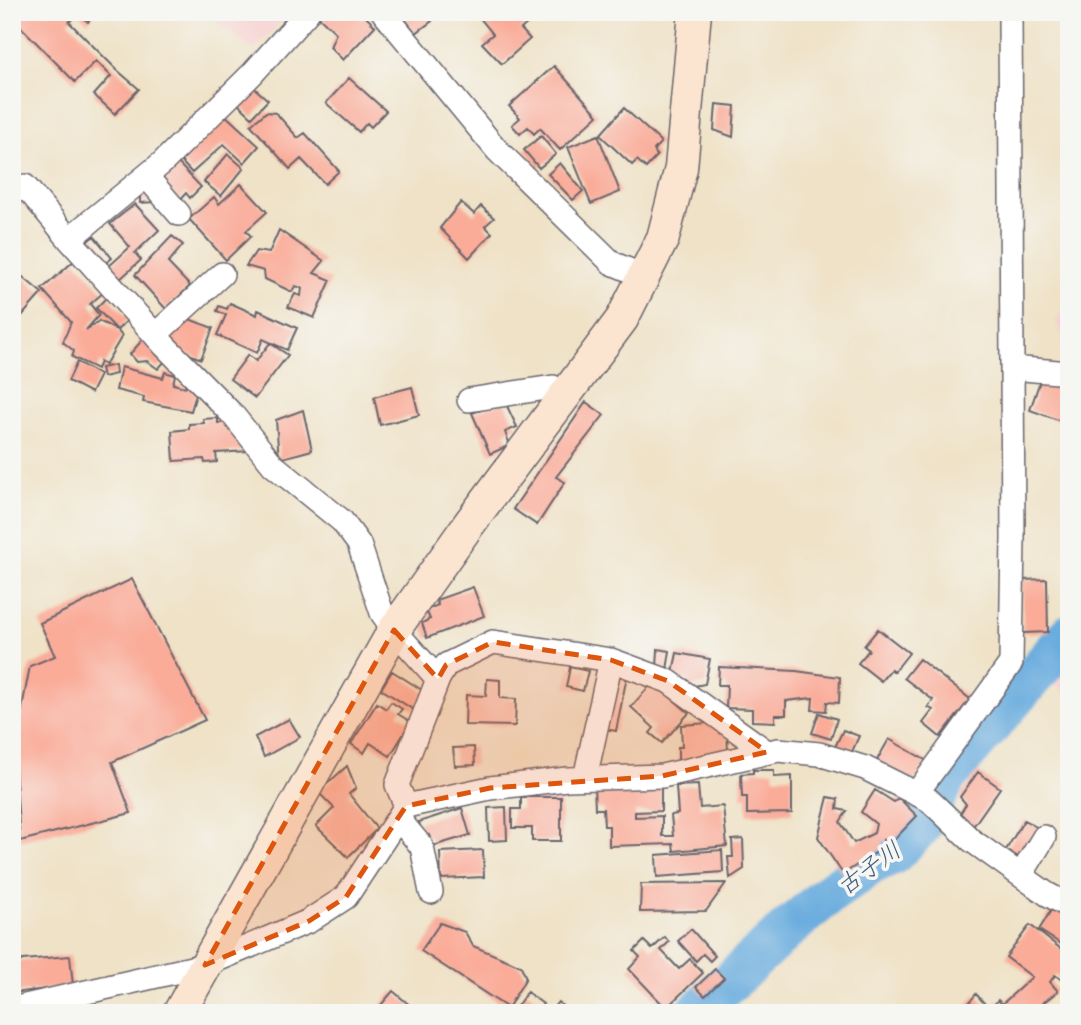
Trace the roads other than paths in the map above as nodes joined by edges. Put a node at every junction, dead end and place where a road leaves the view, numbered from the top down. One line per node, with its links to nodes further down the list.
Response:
1 (308, 12): 5 (street)
2 (383, 12): 10 (street)
3 (695, 12): 10 (street)
4 (1010, 12): 12 (street)
5 (146, 176): 7 (street); 8 (street)
6 (16, 182): 8 (street)
7 (179, 214)
8 (69, 239): 11 (street)
9 (222, 274): 11 (street)
10 (643, 276): 14 (street)
11 (155, 335): 16 (street)
12 (1012, 368): 13 (street); 21 (street)
13 (1069, 373)
14 (567, 393): 15 (street); 16 (street)
15 (469, 400)
16 (394, 630): 18 (street); 27 (street)
17 (611, 660): 18 (street); 19 (street); 20 (street)
18 (438, 679): 22 (street)
19 (767, 752): 20 (street); 21 (street)
20 (585, 778): 22 (street)
21 (916, 794): 24 (street)
22 (402, 812): 25 (street); 27 (street)
23 (1044, 837): 24 (street)
24 (1021, 875): 26 (street)
25 (431, 892)
26 (1069, 906)
27 (205, 965): 28 (street); 29 (street)
28 (12, 1009)
29 (178, 1013)

